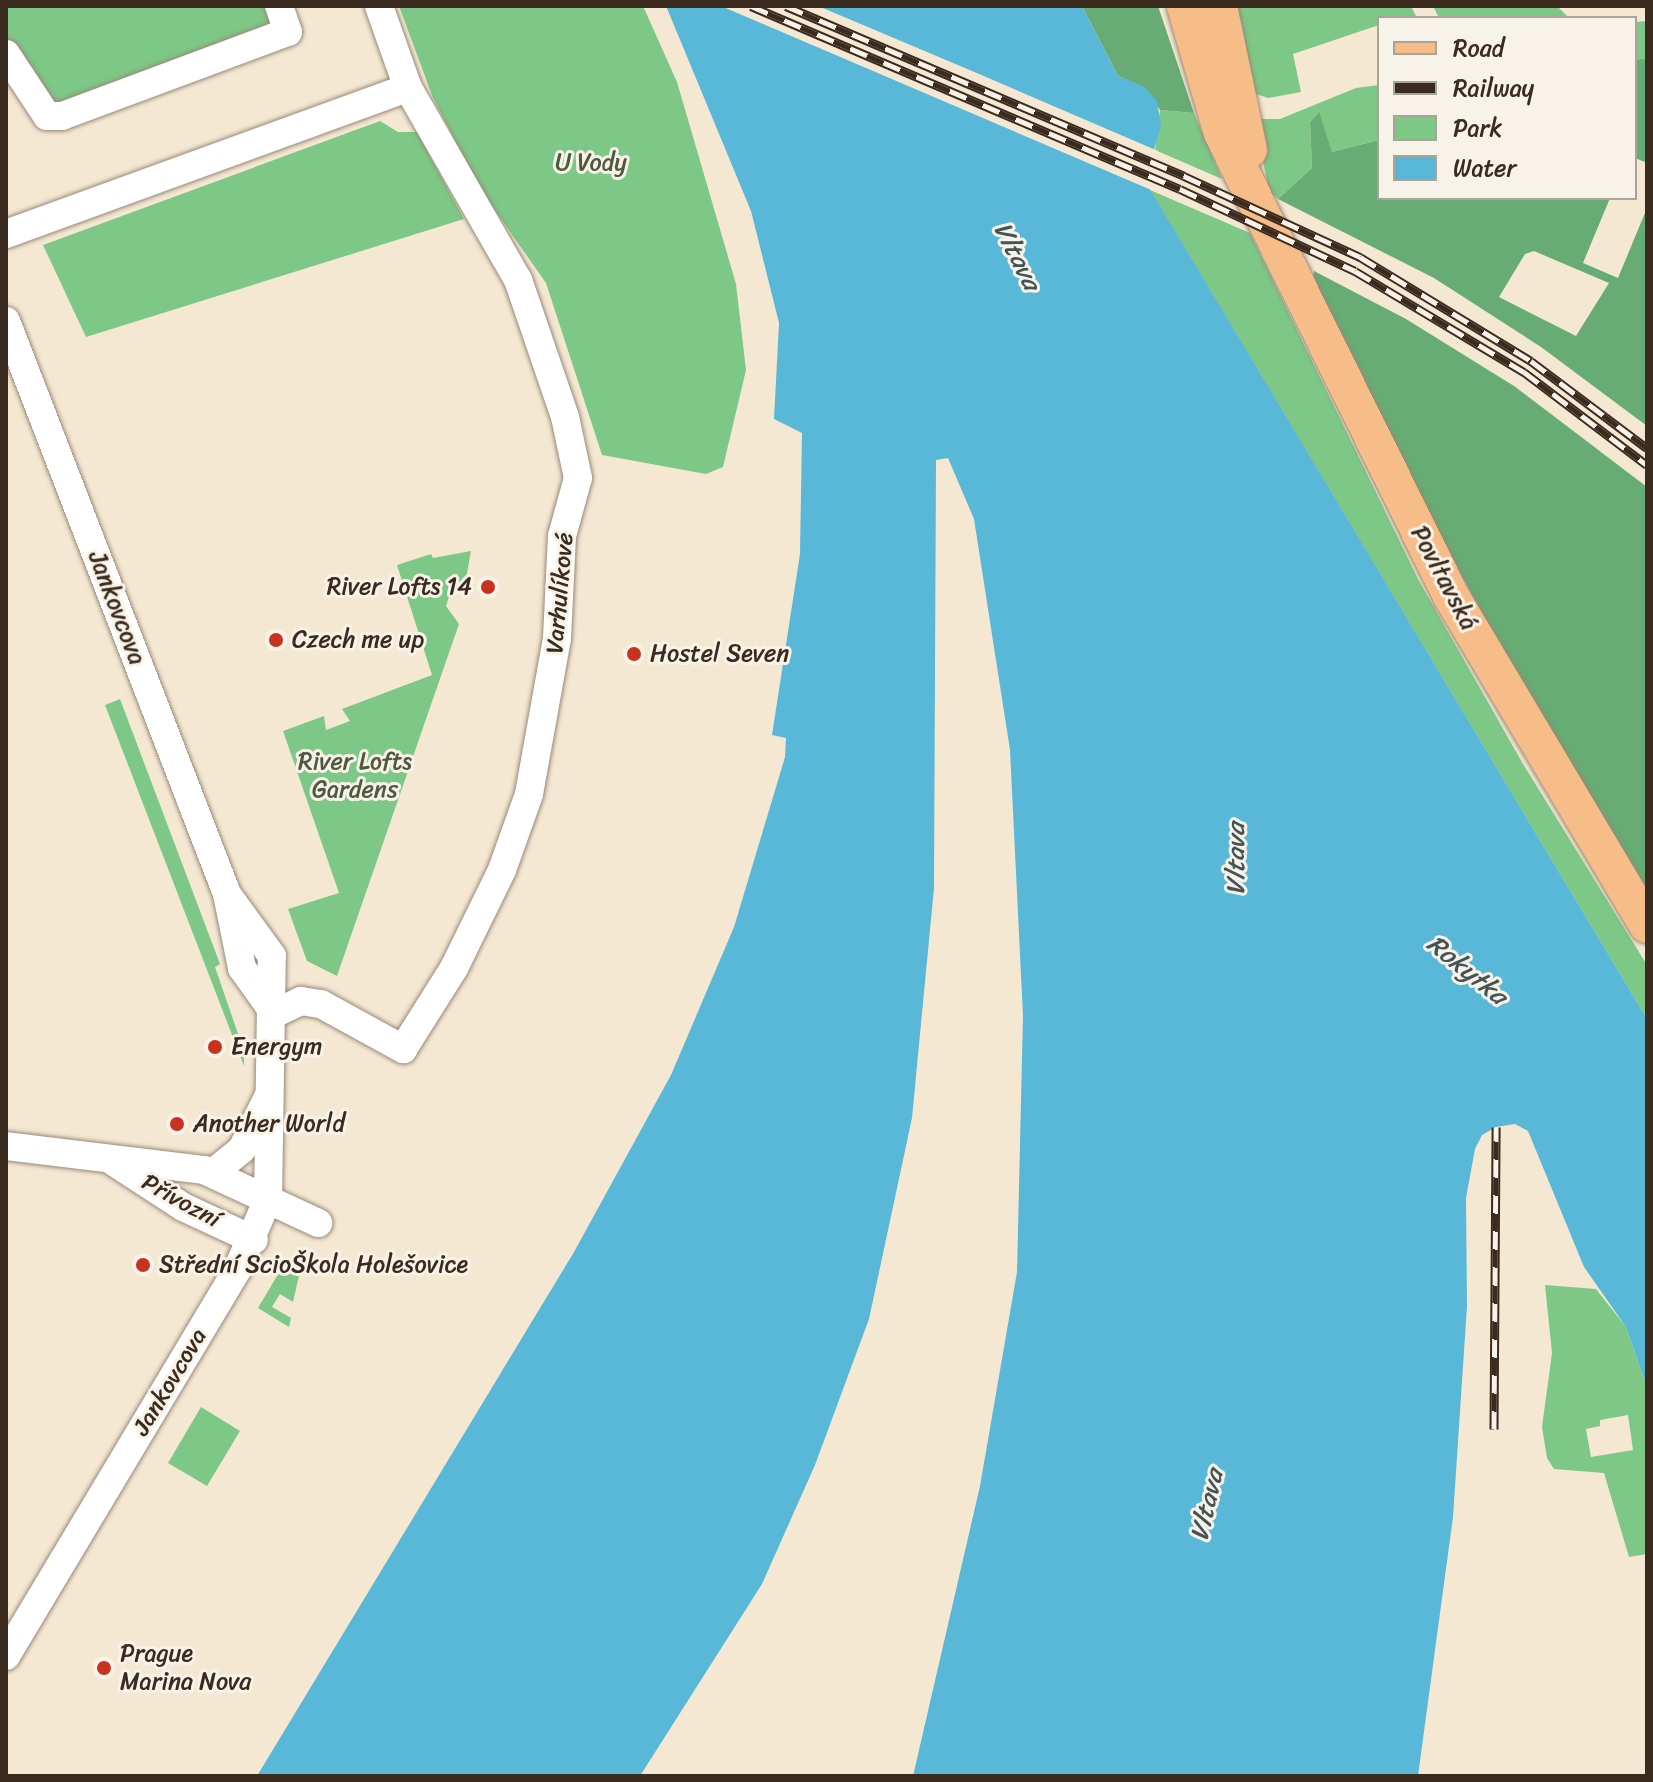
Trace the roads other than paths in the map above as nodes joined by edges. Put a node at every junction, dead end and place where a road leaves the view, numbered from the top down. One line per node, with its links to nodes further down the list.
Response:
1 (279, 6): 5 (street)
2 (379, 6): 6 (street, Varhulíkové)
3 (1185, 6): 7 (main road, Povltavská)
4 (1219, 6): 7 (main road, Povltavská)
5 (6, 54)
6 (408, 88): 8 (street); 11 (street, Varhulíkové)
7 (1265, 217): 10 (main road, Povltavská)
8 (6, 234)
9 (6, 321): 11 (street, Jankovcova)
10 (1647, 925)
11 (274, 1014): 12 (street, Jankovcova)
12 (272, 1089): 15 (street, Jankovcova); 16 (street, Jankovcova)
13 (6, 1146): 14 (street, Přívozní)
14 (110, 1160): 15 (street, Přívozní); 18 (street, Přívozní)
15 (214, 1172): 16 (street, Přívozní)
16 (268, 1199): 17 (street); 18 (street, Jankovcova)
17 (318, 1223)
18 (254, 1240): 19 (street, Jankovcova)
19 (6, 1656)

